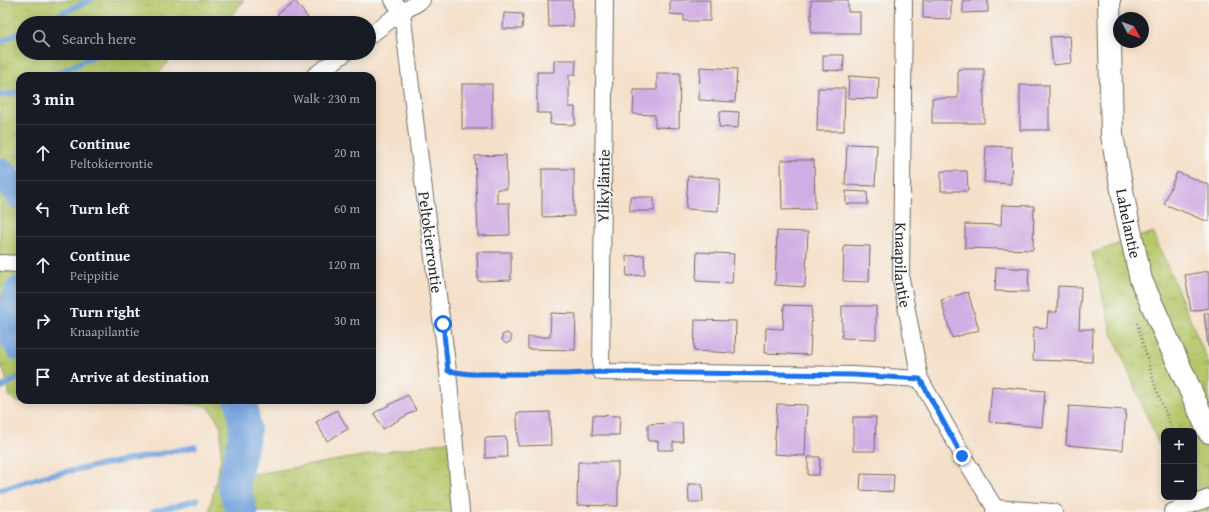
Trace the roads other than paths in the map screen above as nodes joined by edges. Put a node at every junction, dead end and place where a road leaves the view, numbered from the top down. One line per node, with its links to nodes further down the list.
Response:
1 (422, 0): 5 (street)
2 (605, 0): 11 (street, Ylikyläntie)
3 (904, 0): 11 (street, Knaapilantie)
4 (1109, 0): 12 (main road, Lahelantie)
5 (398, 6): 6 (street); 15 (street, Peltokierrontie)
6 (376, 29)
7 (336, 60): 8 (street)
8 (319, 72)
9 (2, 263): 10 (street)
10 (16, 264)
11 (920, 379): 14 (street, Knaapilantie)
12 (1209, 432)
13 (1209, 498): 17 (street)
14 (994, 510): 16 (street, Knaapilantie)
15 (461, 512)
16 (1054, 512)
17 (1172, 512)

